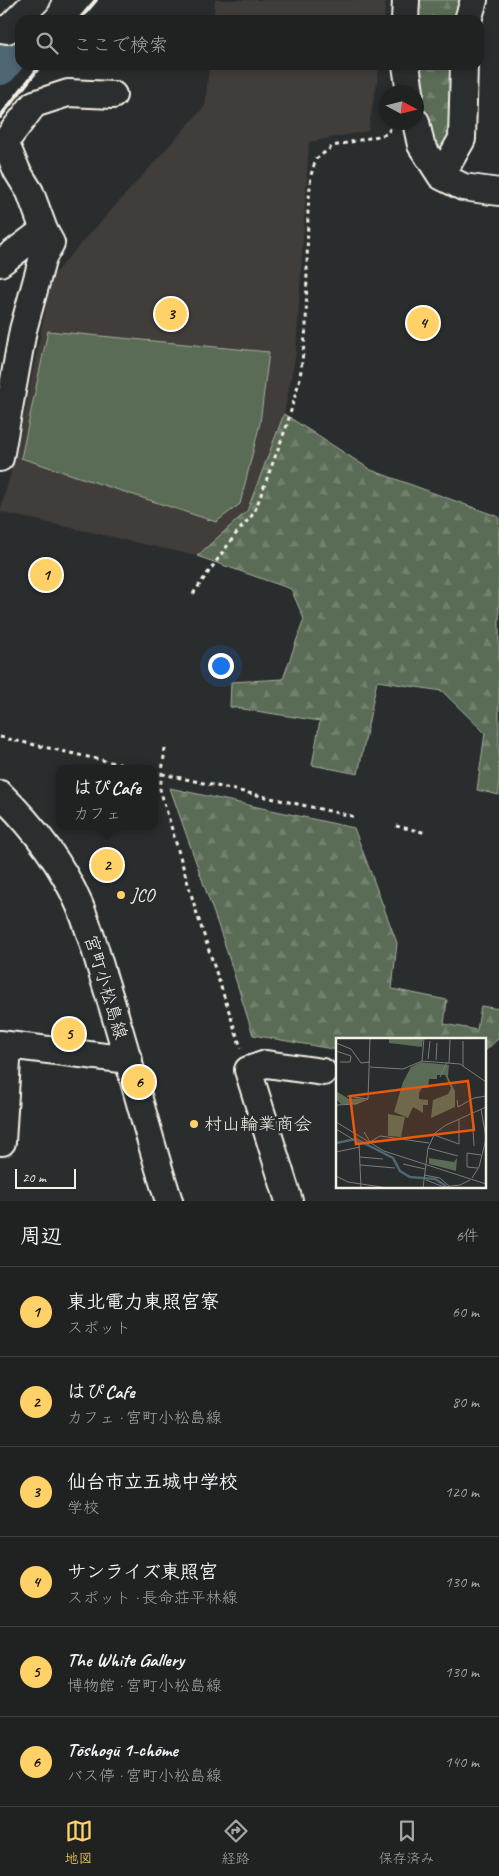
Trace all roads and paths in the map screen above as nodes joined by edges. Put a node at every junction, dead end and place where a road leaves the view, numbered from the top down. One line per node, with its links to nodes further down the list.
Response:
1 (37, 0): 4 (street)
2 (406, 0): 5 (street)
3 (474, 0): 6 (street)
4 (22, 15)
5 (405, 15)
6 (470, 15)
7 (15, 22): 8 (street)
8 (0, 30)
9 (407, 70): 11 (street)
10 (464, 70): 15 (street)
11 (409, 85)
12 (113, 96): 17 (street)
13 (389, 130): 20 (path)
14 (418, 130): 15 (street)
15 (441, 176): 16 (street)
16 (499, 192)
17 (44, 230): 18 (street); 19 (street)
18 (0, 263)
19 (0, 458)
20 (193, 594)
21 (0, 737): 23 (path)
22 (165, 748): 25 (path)
23 (123, 765)
24 (158, 773): 25 (path)
25 (162, 774): 27 (path); 32 (path)
26 (0, 794): 31 (street, 宮町小松島線)
27 (356, 817)
28 (396, 826): 29 (path)
29 (427, 833)
30 (4, 1045): 31 (street); 34 (street)
31 (129, 1060): 35 (street, 宮町小松島線)
32 (248, 1070): 33 (street); 36 (street)
33 (323, 1072)
34 (2, 1142)
35 (164, 1200)
36 (290, 1201)

